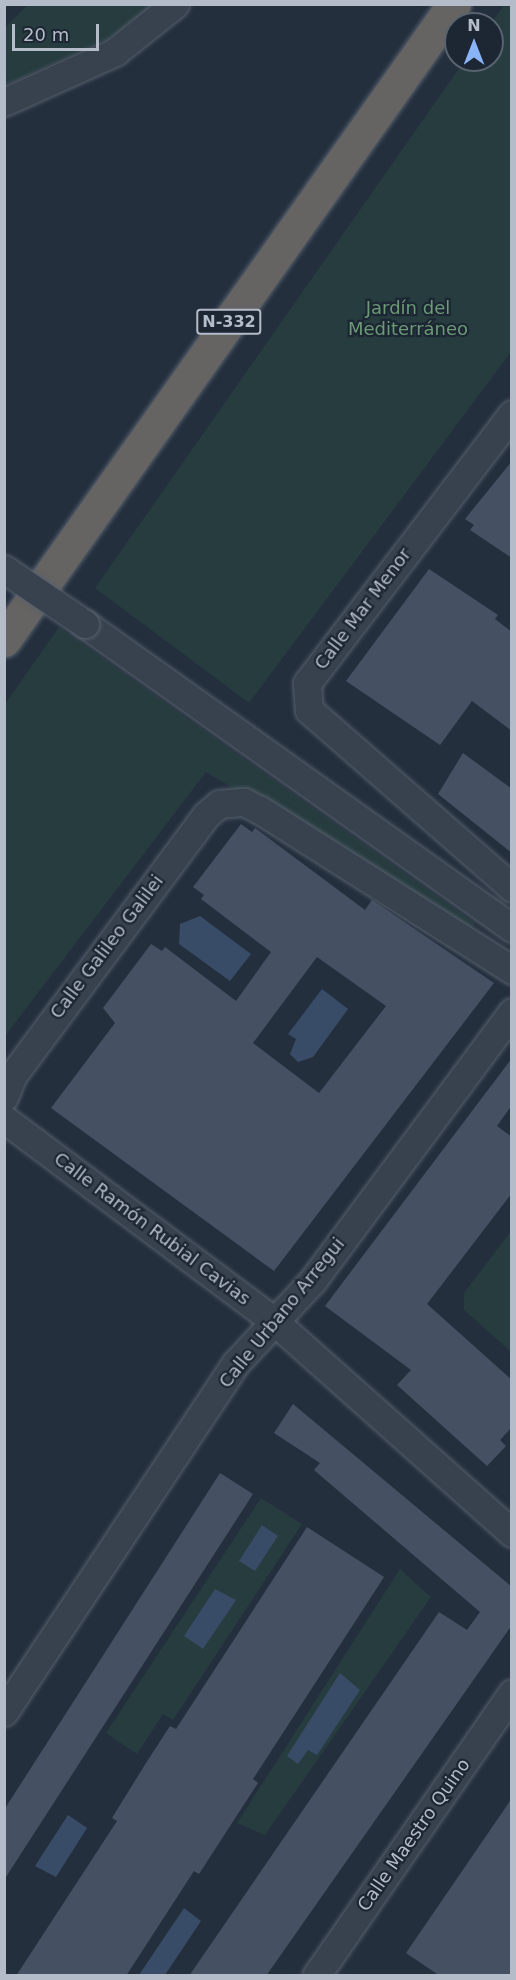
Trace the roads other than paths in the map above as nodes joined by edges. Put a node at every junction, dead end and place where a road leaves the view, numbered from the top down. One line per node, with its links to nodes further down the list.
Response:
1 (175, 4): 3 (street)
2 (454, 4): 6 (highway, N-332)
3 (4, 102)
4 (512, 414): 7 (street, Calle Mar Menor)
5 (4, 569): 8 (street, bridge)
6 (4, 640)
7 (512, 888)
8 (512, 928)
9 (512, 970): 11 (street, Calle Galileo Galilei)
10 (512, 1012): 13 (street, Calle Urbano Arregui)
11 (4, 1097)
12 (4, 1119): 13 (street, Calle Ramón Rubial Cavias)
13 (274, 1321): 14 (street, Calle Ramón Rubial Cavias); 16 (street, Calle Urbano Arregui)
14 (512, 1533)
15 (512, 1694): 17 (street, Calle Maestro Quino)
16 (4, 1712)
17 (316, 1976)

